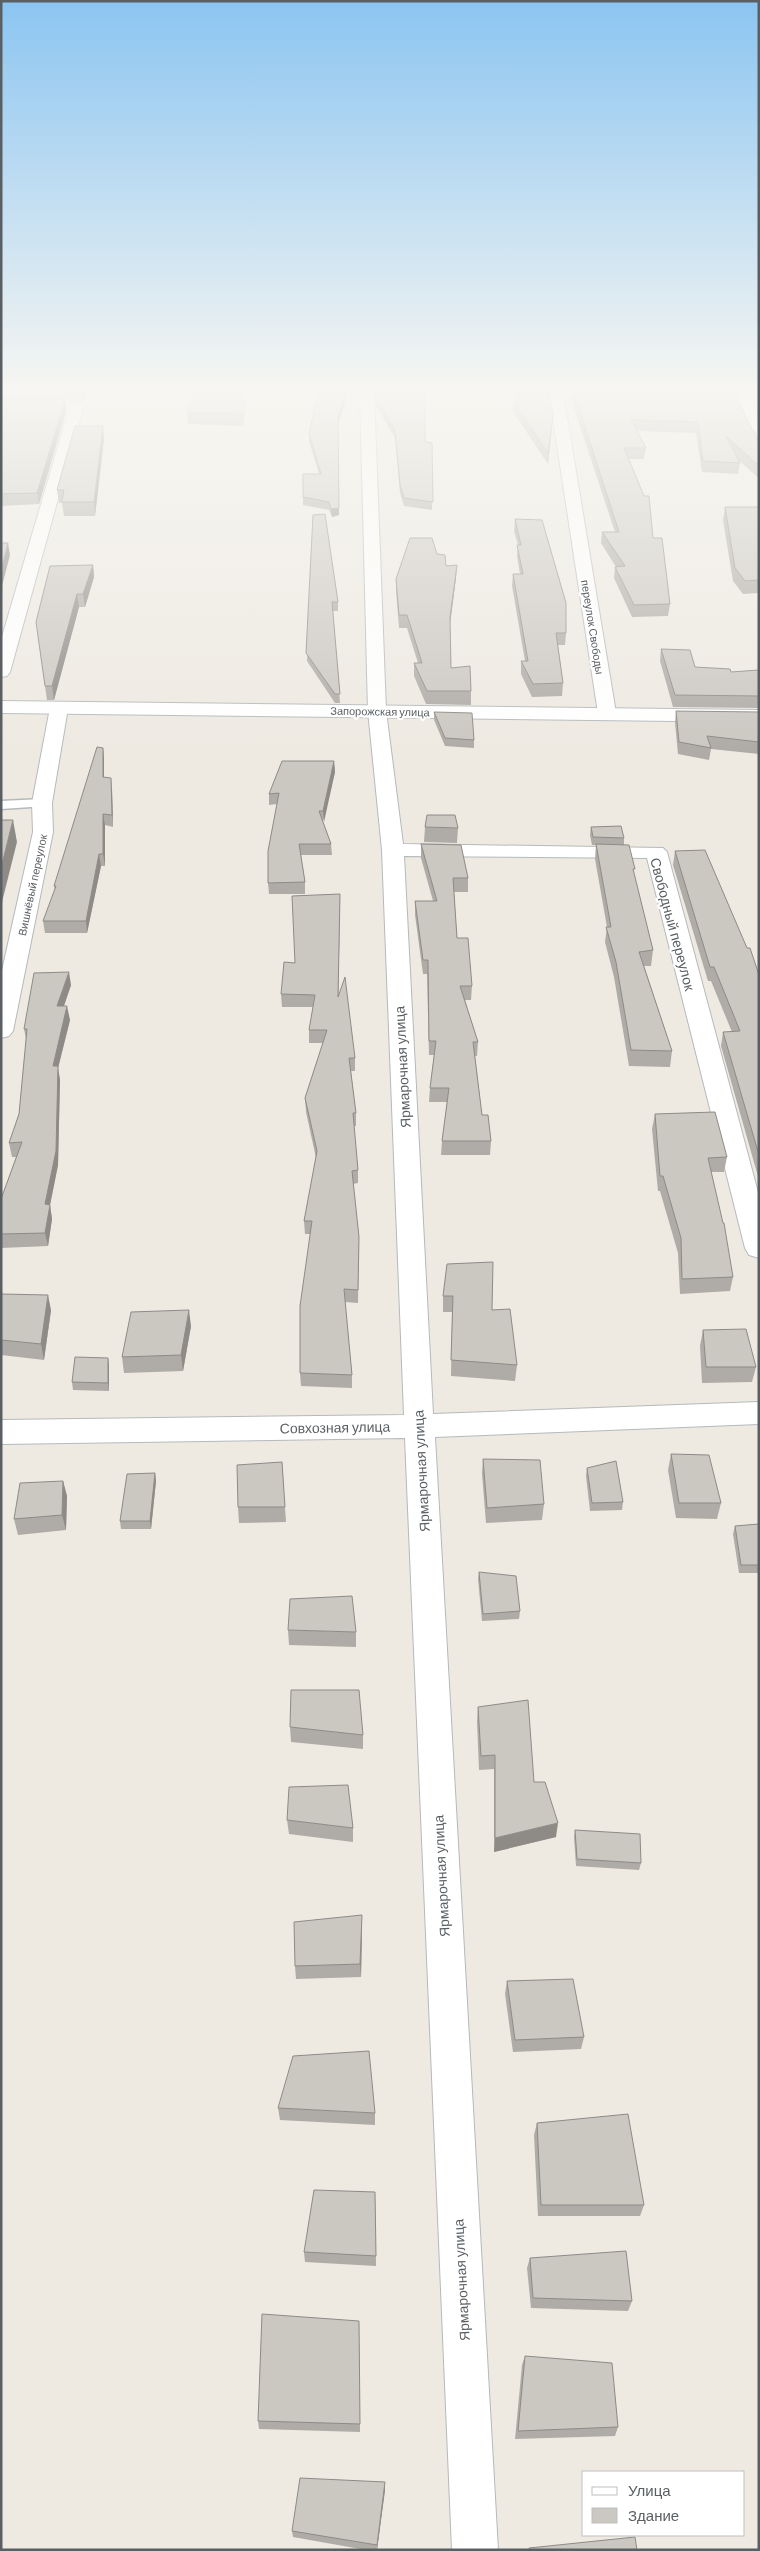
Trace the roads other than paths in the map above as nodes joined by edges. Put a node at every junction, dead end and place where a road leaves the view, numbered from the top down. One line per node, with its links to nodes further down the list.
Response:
1 (46, 512): 4 (street)
2 (371, 512): 7 (street, Ярмарочная улица)
3 (575, 512): 8 (street, переулок Свободы)
4 (1, 672)
5 (1, 707): 6 (street, Запорожская улица)
6 (59, 708): 7 (street, Запорожская улица); 10 (street, Вишнёвый переулок)
7 (378, 711): 8 (street, Запорожская улица); 12 (street, Ярмарочная улица)
8 (607, 713): 9 (street, Запорожская улица)
9 (759, 716)
10 (42, 803): 11 (lane); 13 (street, Вишнёвый переулок)
11 (1, 805)
12 (392, 850): 14 (street, Свободный переулок); 16 (street, Ярмарочная улица)
13 (1, 1031)
14 (759, 1248)
15 (759, 1413): 16 (street, Совхозная улица)
16 (419, 1426): 17 (street, Совхозная улица); 18 (street, Ярмарочная улица)
17 (1, 1432)
18 (475, 2550)

